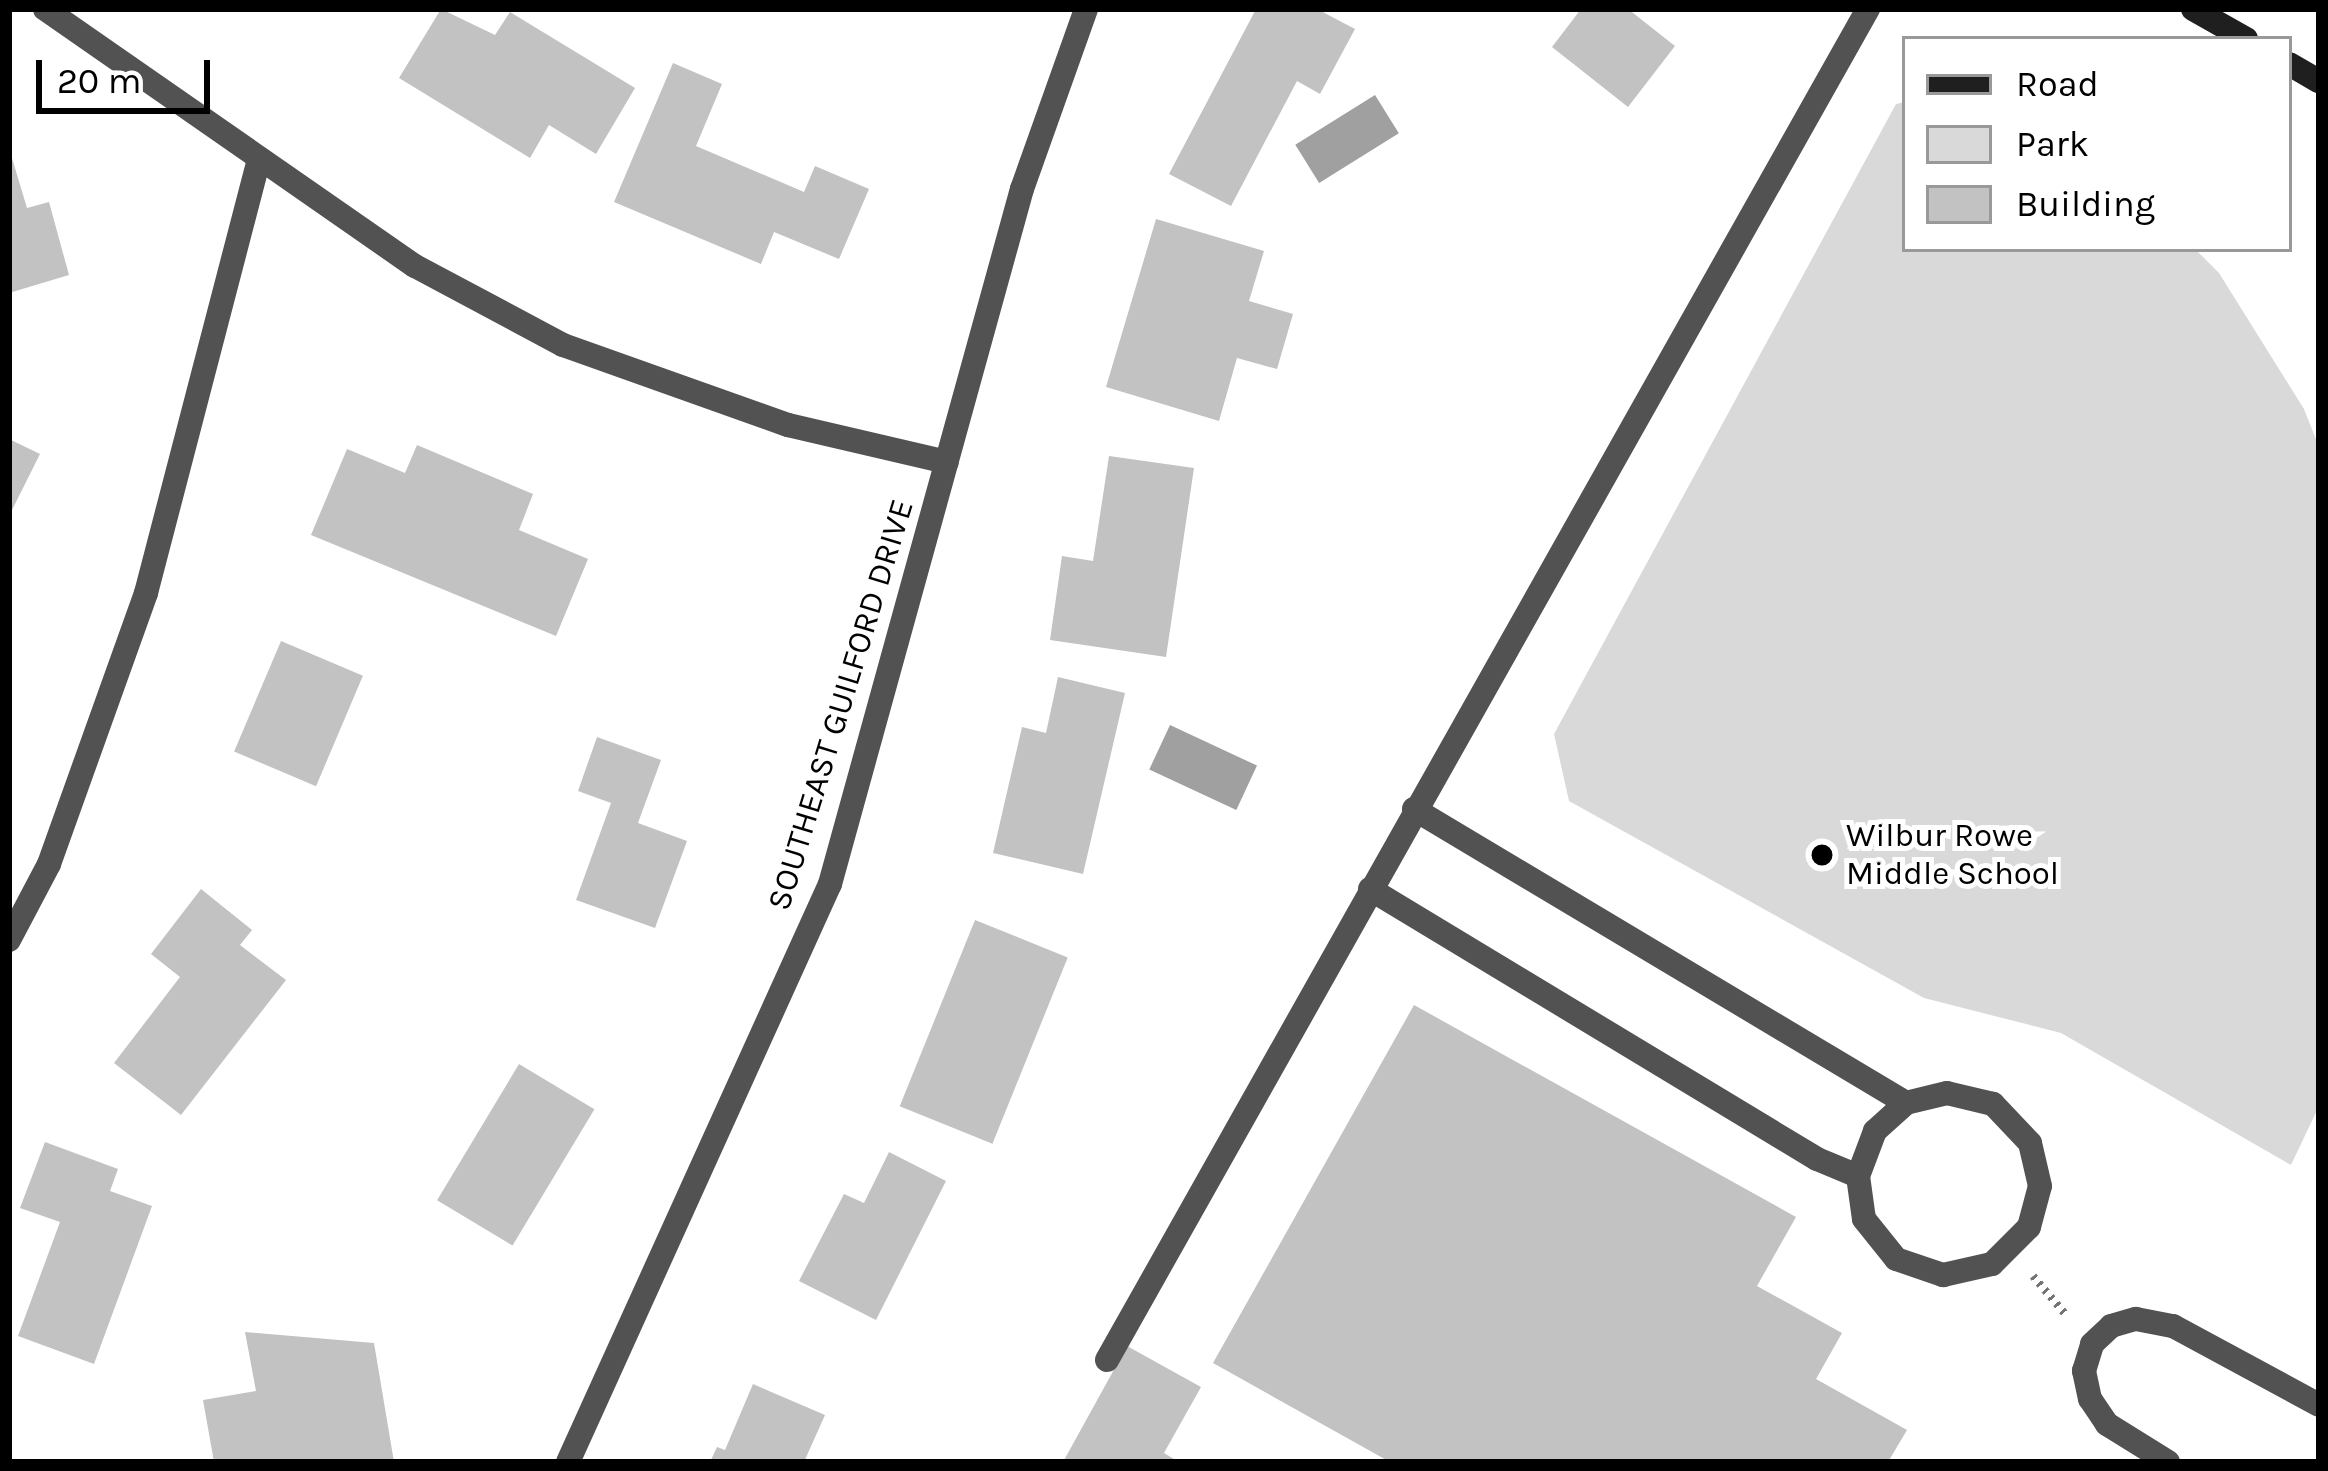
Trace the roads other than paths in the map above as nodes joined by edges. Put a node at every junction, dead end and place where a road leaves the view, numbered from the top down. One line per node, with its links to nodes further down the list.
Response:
1 (45, 9): 6 (street)
2 (1086, 9): 7 (street, SOUTHEAST GUILFORD DRIVE)
3 (1868, 9): 8 (street)
4 (2193, 9): 5 (main road)
5 (2241, 36)
6 (259, 160): 7 (street); 10 (street)
7 (947, 462): 15 (street, SOUTHEAST GUILFORD DRIVE)
8 (1414, 809): 9 (street); 11 (street)
9 (1370, 889): 12 (street); 13 (street)
10 (9, 940)
11 (1906, 1103): 12 (street); 12 (street)
12 (1858, 1176)
13 (1107, 1360)
14 (2319, 1405): 16 (street)
15 (568, 1462)
16 (2168, 1462)

